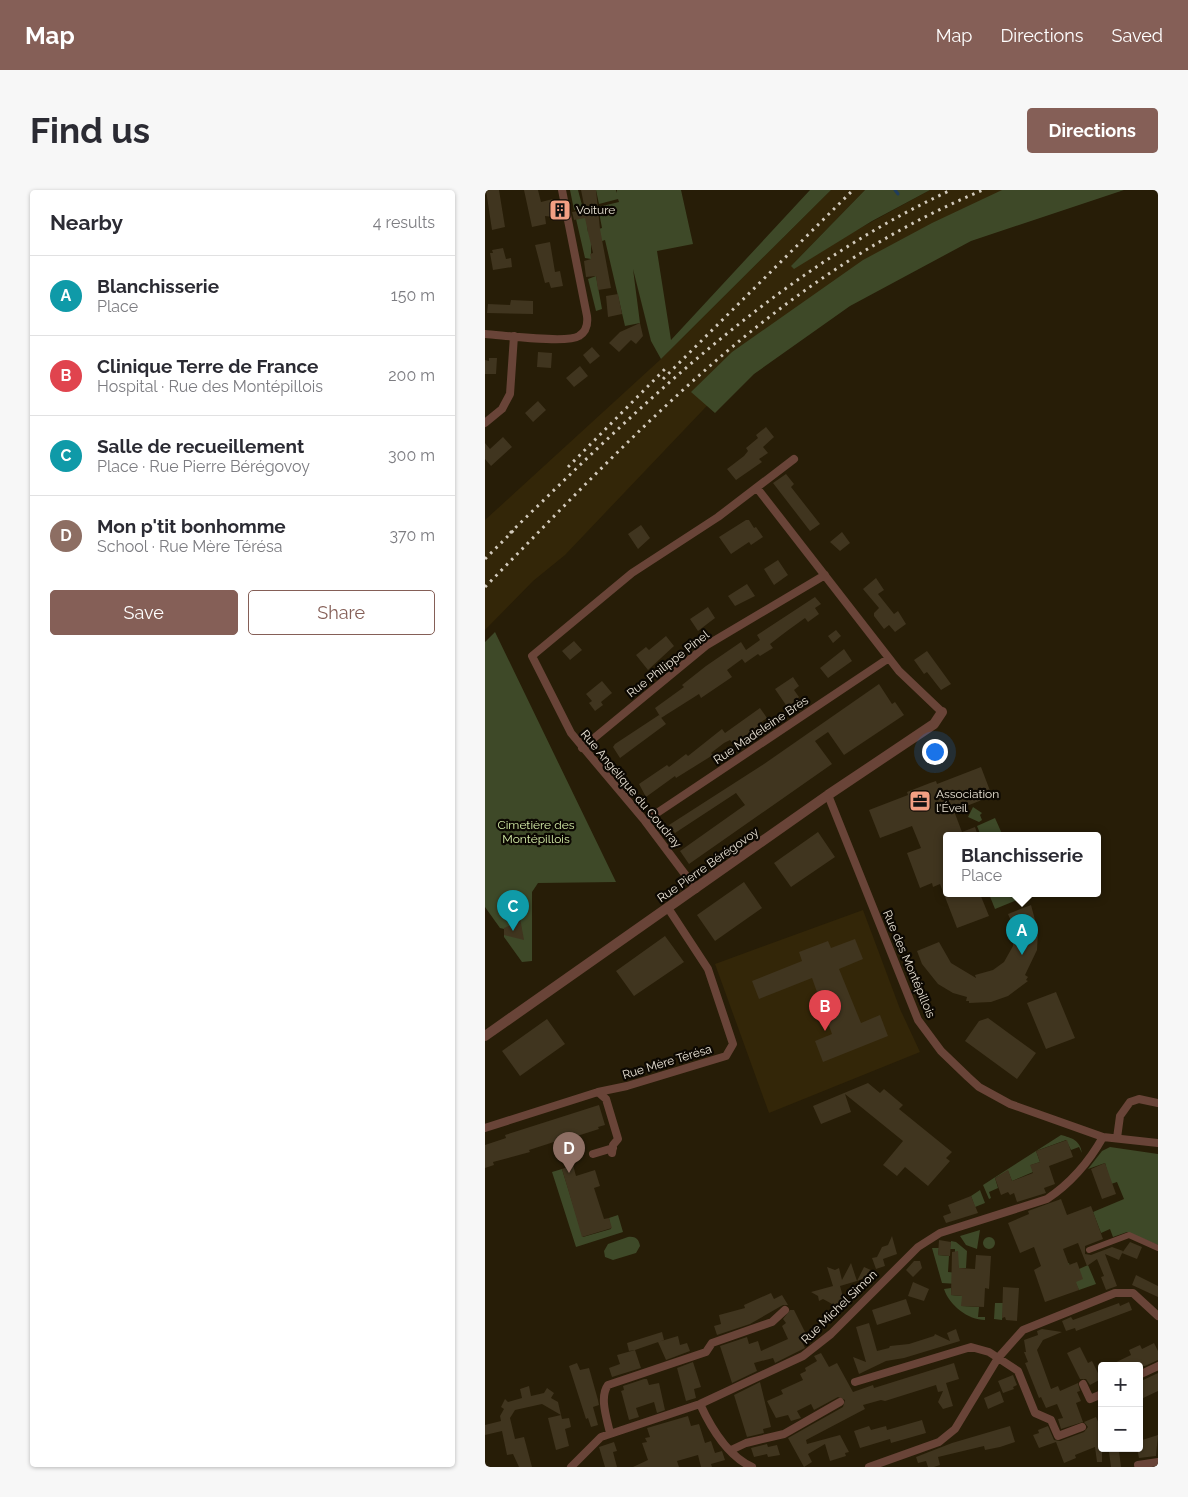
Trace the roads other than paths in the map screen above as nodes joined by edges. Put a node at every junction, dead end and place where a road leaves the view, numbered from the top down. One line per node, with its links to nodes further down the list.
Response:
1 (562, 190): 3 (street)
2 (485, 334): 3 (street)
3 (514, 336): 4 (street)
4 (485, 423)
5 (794, 459): 6 (street, Rue Angélique du Coudray)
6 (757, 488): 7 (street); 10 (street, Rue Angélique du Coudray)
7 (825, 575): 8 (street); 10 (street, Rue Philippe Pinel)
8 (889, 658): 9 (street); 12 (street, Rue Madeleine Brès)
9 (942, 712): 11 (street, Rue Pierre Bérégovoy)
10 (582, 748): 12 (street, Rue Angélique du Coudray)
11 (829, 796): 13 (street, Rue Pierre Bérégovoy); 19 (street, Rue des Montépillois)
12 (645, 821): 13 (street, Rue Angélique du Coudray)
13 (696, 889): 14 (street, Rue Pierre Bérégovoy)
14 (668, 908): 15 (street, Rue Pierre Bérégovoy); 16 (street, Rue Mère Térésa)
15 (485, 1036)
16 (598, 1092): 18 (street, Rue Mère Térésa); 22 (street)
17 (1158, 1103): 20 (street)
18 (485, 1128)
19 (1103, 1137): 20 (street, Rue des Montépillois); 34 (street, Rue Michel Simon)
20 (1117, 1138): 21 (street, Rue des Montépillois)
21 (1158, 1143)
22 (593, 1154)
23 (1158, 1248): 24 (street)
24 (1089, 1250)
25 (785, 1310): 36 (street)
26 (1158, 1316): 27 (street)
27 (998, 1358): 30 (street); 35 (street); 43 (street)
28 (1158, 1366): 29 (street)
29 (1143, 1373)
30 (855, 1382)
31 (1083, 1384): 32 (street)
32 (1098, 1396)
33 (840, 1402): 37 (street)
34 (700, 1404): 36 (street, Rue Michel Simon); 37 (street)
35 (1082, 1427)
36 (610, 1433): 41 (street, Rue Michel Simon)
37 (731, 1450): 39 (street)
38 (1158, 1462): 40 (street)
39 (739, 1464): 42 (street)
40 (1138, 1465)
41 (571, 1467)
42 (752, 1467)
43 (869, 1467)

